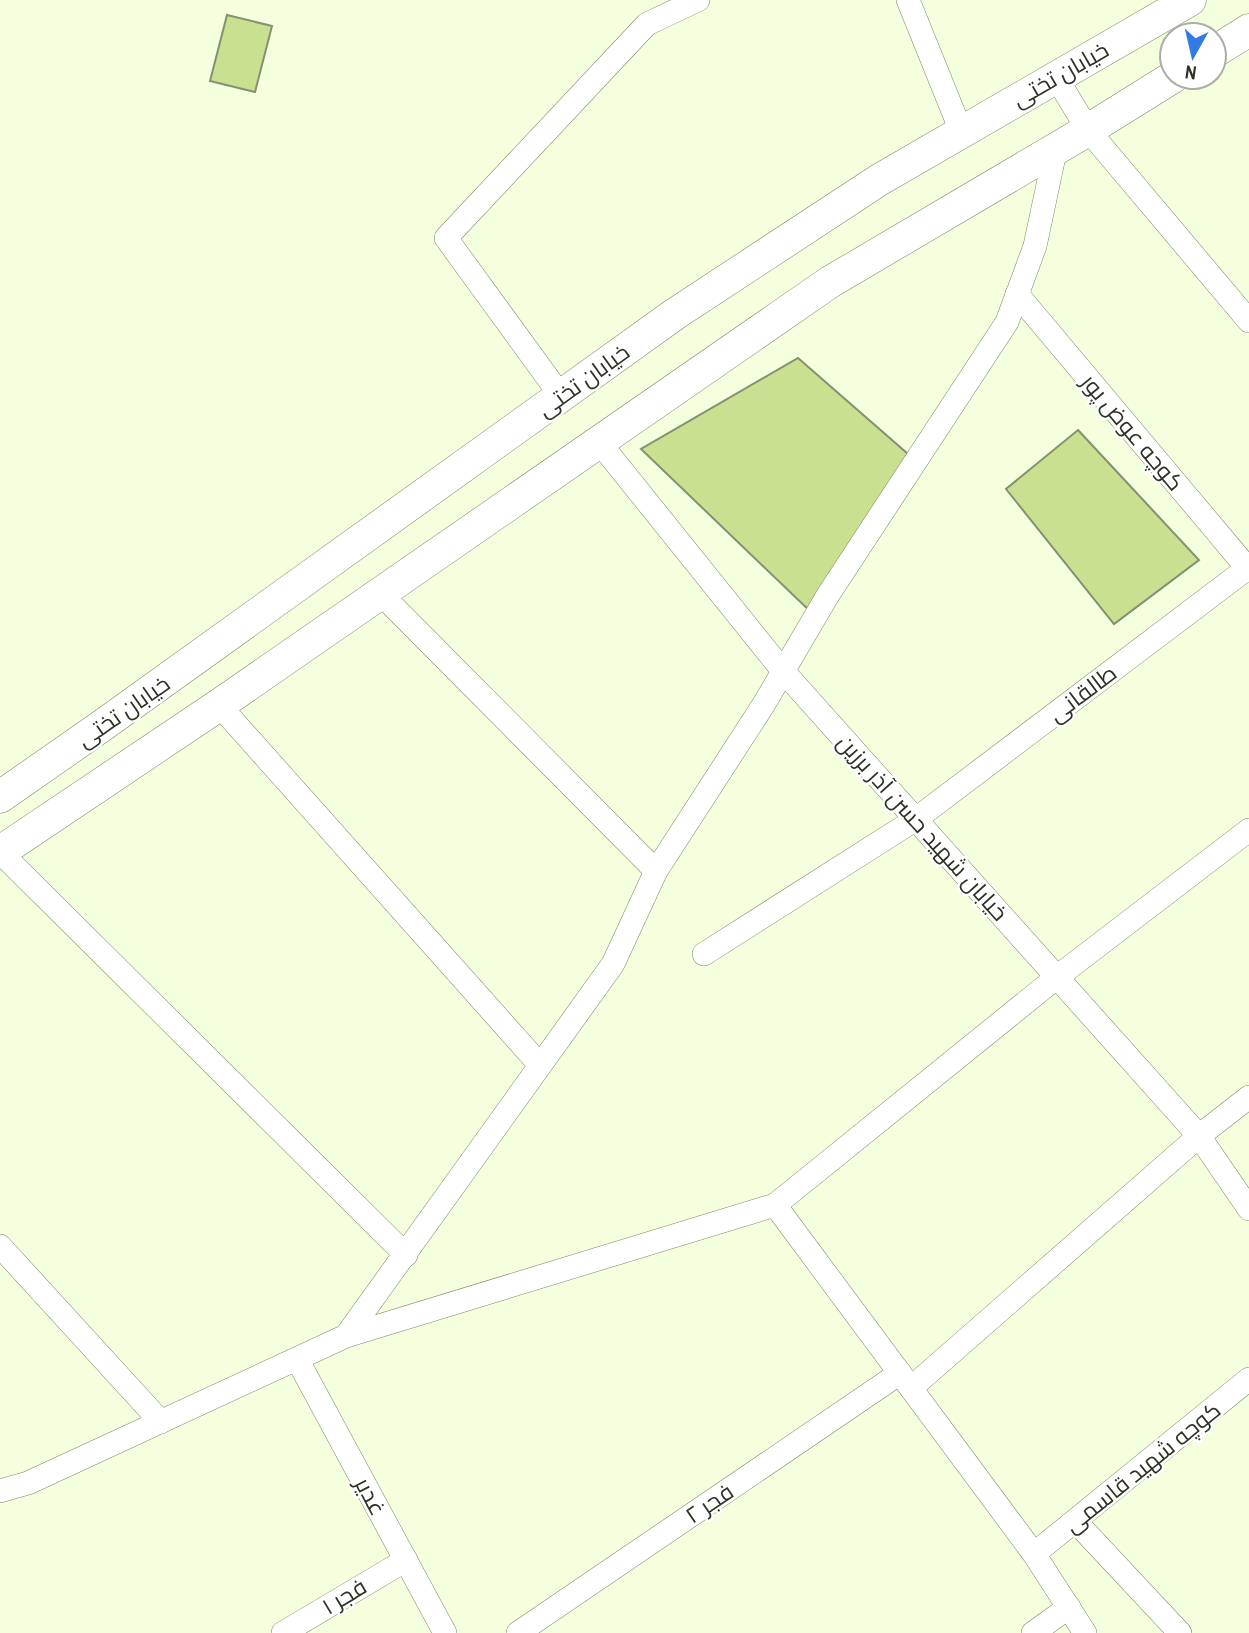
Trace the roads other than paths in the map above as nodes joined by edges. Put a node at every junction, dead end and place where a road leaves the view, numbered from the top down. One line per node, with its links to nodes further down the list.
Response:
1 (698, 0): 13 (street)
2 (908, 0): 9 (street)
3 (1191, 0): 6 (main road, خیابان تختی)
4 (1249, 30): 5 (main road)
5 (1228, 43)
6 (1056, 77): 8 (street); 9 (main road, خیابان تختی)
7 (1158, 86): 8 (main road, خیابان تختی)
8 (1088, 130): 10 (main road, خیابان تختی); 12 (street)
9 (961, 131): 13 (main road, خیابان تختی)
10 (1056, 147): 11 (street); 14 (main road, خیابان تختی)
11 (1017, 295): 15 (street, کوچه عوض پور); 17 (street)
12 (1249, 321)
13 (561, 396): 19 (main road, خیابان تختی)
14 (599, 442): 16 (main road, خیابان تختی); 17 (street, خیابان شهید حسن آذر برزین)
15 (1249, 568): 20 (street, طالقانی)
16 (380, 593): 18 (main road, خیابان تختی); 23 (street)
17 (783, 671): 20 (street, خیابان شهید حسن آذر برزین); 23 (street)
18 (219, 705): 22 (main road, خیابان تختی); 26 (street)
19 (0, 797)
20 (916, 819): 24 (street, طالقانی); 25 (street, خیابان شهید حسن آذر برزین)
21 (1249, 830): 25 (street)
22 (0, 852): 32 (street)
23 (656, 871): 26 (street)
24 (704, 954)
25 (1057, 977): 28 (street, خیابان شهید حسن آذر برزین); 29 (street)
26 (540, 1065): 32 (street)
27 (1249, 1097): 28 (street, فجر ۲)
28 (1199, 1136): 30 (street, خیابان شهید حسن آذر برزین); 36 (street, فجر ۲)
29 (775, 1205): 33 (street); 36 (street)
30 (1249, 1209)
31 (0, 1246): 37 (street)
32 (406, 1255): 33 (street)
33 (346, 1336): 34 (street)
34 (297, 1359): 37 (street); 41 (street, غدیر)
35 (1249, 1379): 39 (street, کوچه شهید قاسمی)
36 (906, 1381): 40 (street); 45 (street, فجر ۲)
37 (161, 1422): 38 (street)
38 (0, 1491)
39 (1076, 1522): 40 (street, کوچه شهید قاسمی); 48 (street)
40 (1034, 1554): 42 (street)
41 (406, 1560): 43 (street, فجر ۱); 44 (street, غدیر)
42 (1069, 1607): 46 (street); 47 (street)
43 (283, 1633)
44 (445, 1633)
45 (518, 1633)
46 (1033, 1633)
47 (1085, 1633)
48 (1180, 1633)

